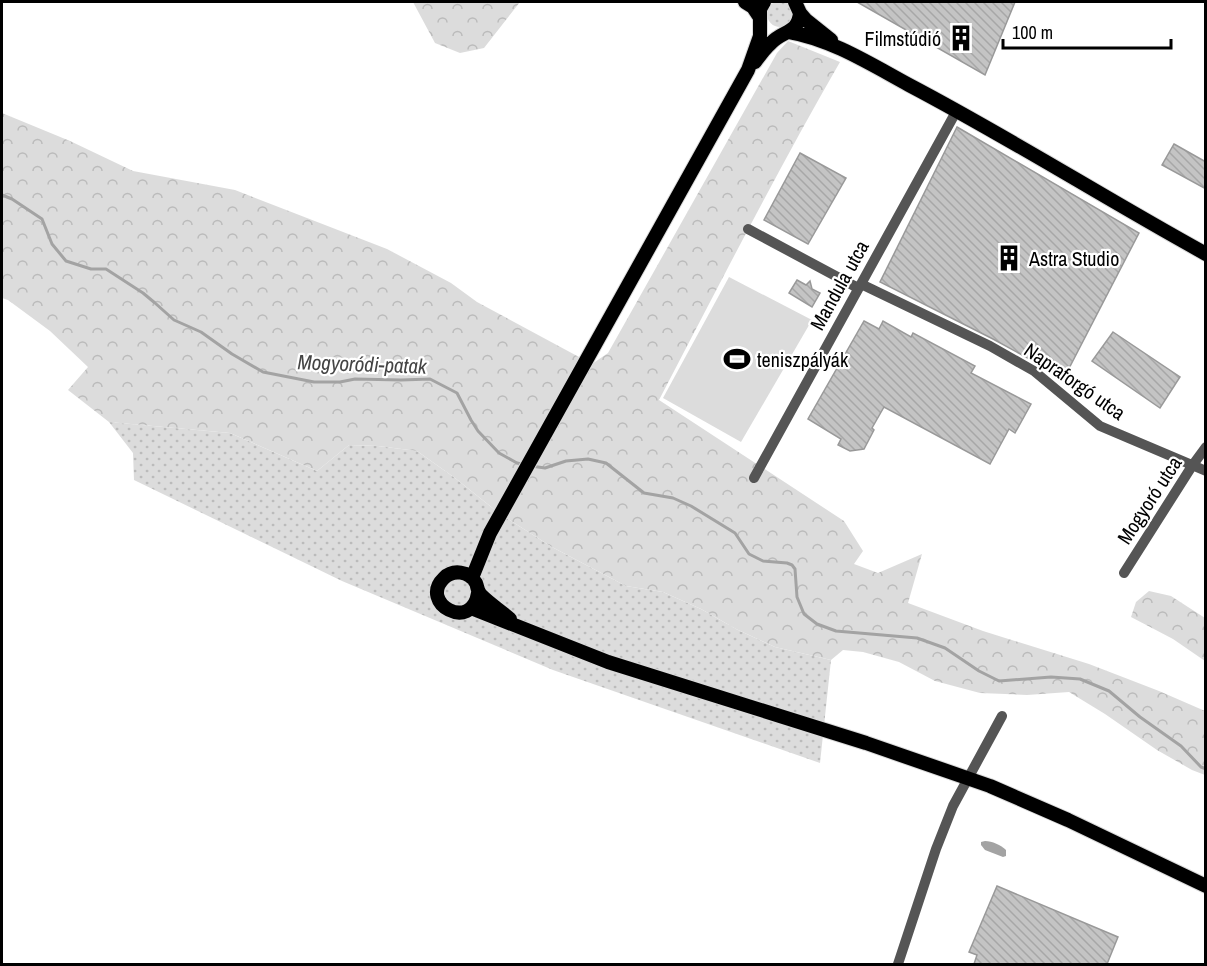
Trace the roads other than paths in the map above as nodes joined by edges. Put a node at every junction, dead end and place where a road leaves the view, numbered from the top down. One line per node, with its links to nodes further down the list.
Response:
1 (745, 2): 4 (main road)
2 (764, 2): 4 (main road)
3 (798, 7): 5 (main road); 6 (main road)
4 (760, 18): 5 (main road); 7 (main road)
5 (786, 33): 6 (main road); 7 (main road)
6 (847, 52): 8 (main road)
7 (748, 70): 17 (main road)
8 (957, 110): 10 (main road); 11 (street, Mandula utca)
9 (748, 229): 11 (street, Napraforgó utca)
10 (1206, 254)
11 (859, 286): 13 (street, Napraforgó utca); 15 (street, Mandula utca)
12 (1206, 447): 13 (street, Mogyoró utca)
13 (1192, 466): 14 (street, Napraforgó utca); 16 (street, Mogyoró utca)
14 (1206, 471)
15 (754, 478)
16 (1124, 573)
17 (466, 575): 18 (main road); 19 (main road)
18 (478, 593): 19 (main road); 20 (main road)
19 (471, 608): 20 (main road)
20 (521, 628): 22 (main road)
21 (1002, 716): 22 (street)
22 (968, 778): 23 (main road); 24 (street)
23 (1206, 886)
24 (898, 964)

